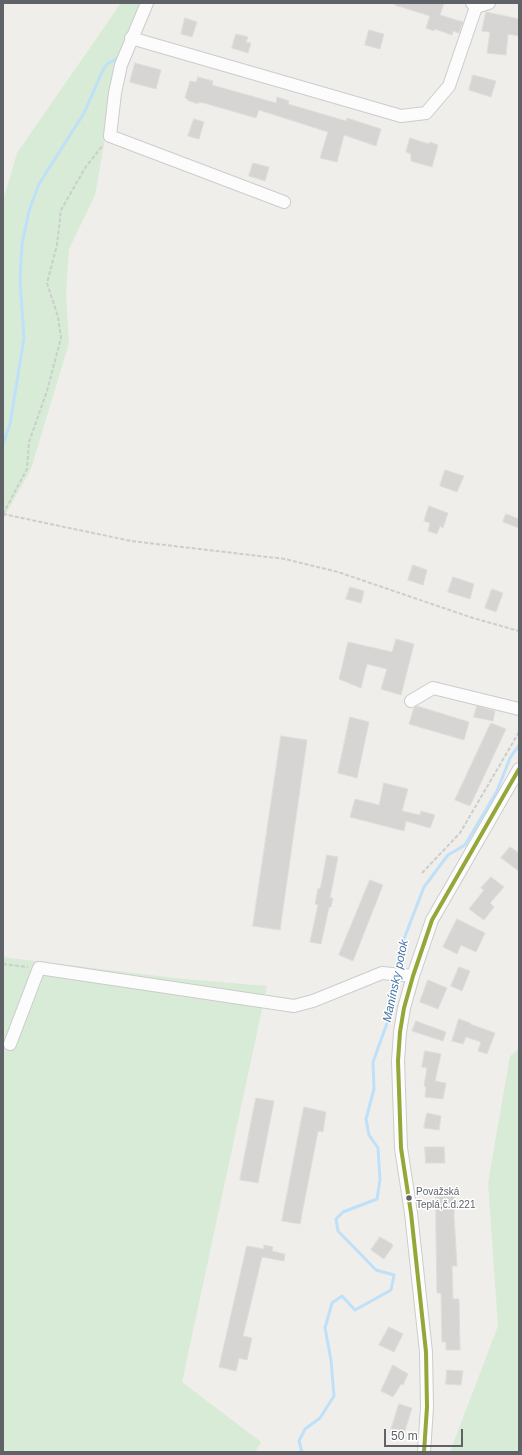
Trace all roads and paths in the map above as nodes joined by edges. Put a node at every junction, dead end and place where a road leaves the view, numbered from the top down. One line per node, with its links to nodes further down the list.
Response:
1 (147, 3): 4 (street)
2 (489, 3): 3 (street)
3 (474, 5): 4 (street)
4 (131, 38): 5 (street)
5 (110, 136): 6 (street); 7 (path)
6 (284, 202)
7 (3, 514): 8 (path)
8 (519, 631)
9 (411, 701): 10 (street)
10 (519, 709)
11 (519, 732): 13 (path)
12 (519, 769): 16 (street)
13 (422, 873)
14 (3, 964): 15 (path)
15 (40, 968): 16 (street); 17 (street)
16 (402, 975): 18 (street)
17 (10, 1044)
18 (424, 1452)

